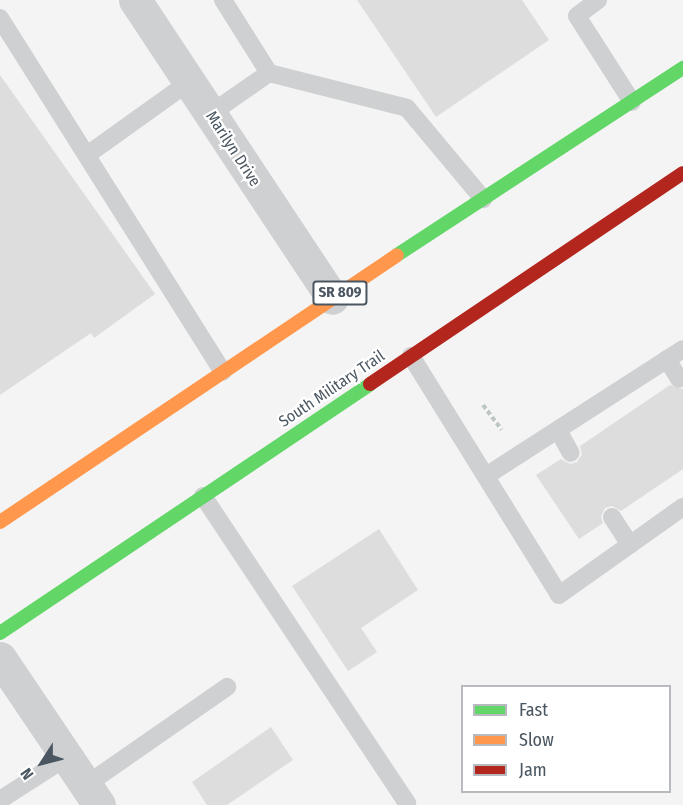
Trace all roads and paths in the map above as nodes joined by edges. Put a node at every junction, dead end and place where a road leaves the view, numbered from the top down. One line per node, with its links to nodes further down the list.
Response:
1 (135, 0): 7 (street, Marilyn Drive)
2 (223, 0): 6 (lane)
3 (598, 0): 8 (lane)
4 (0, 18): 10 (lane)
5 (683, 68): 8 (main road, SR 809)
6 (269, 73): 9 (lane); 12 (lane)
7 (189, 82): 9 (street, Marilyn Drive); 10 (lane)
8 (632, 102): 12 (main road, SR 809)
9 (210, 114): 13 (street, Marilyn Drive)
10 (87, 155): 17 (lane)
11 (683, 173): 15 (main road, South Military Trail)
12 (483, 199): 13 (main road, SR 809)
13 (332, 298): 17 (main road, SR 809)
14 (683, 349): 16 (lane)
15 (411, 356): 21 (lane); 22 (main road, South Military Trail)
16 (667, 359): 18 (lane); 19 (lane)
17 (223, 372): 25 (main road, SR 809)
18 (679, 379)
19 (558, 430): 20 (lane); 21 (lane)
20 (571, 453)
21 (486, 476): 26 (lane)
22 (203, 496): 27 (main road, South Military Trail); 33 (lane)
23 (683, 507): 26 (lane)
24 (612, 517): 26 (lane)
25 (0, 522)
26 (630, 545)
27 (0, 633)
28 (0, 658): 30 (street)
29 (227, 687): 31 (lane)
30 (67, 757): 31 (street); 32 (lane)
31 (92, 795)
32 (0, 800)
33 (407, 803)

